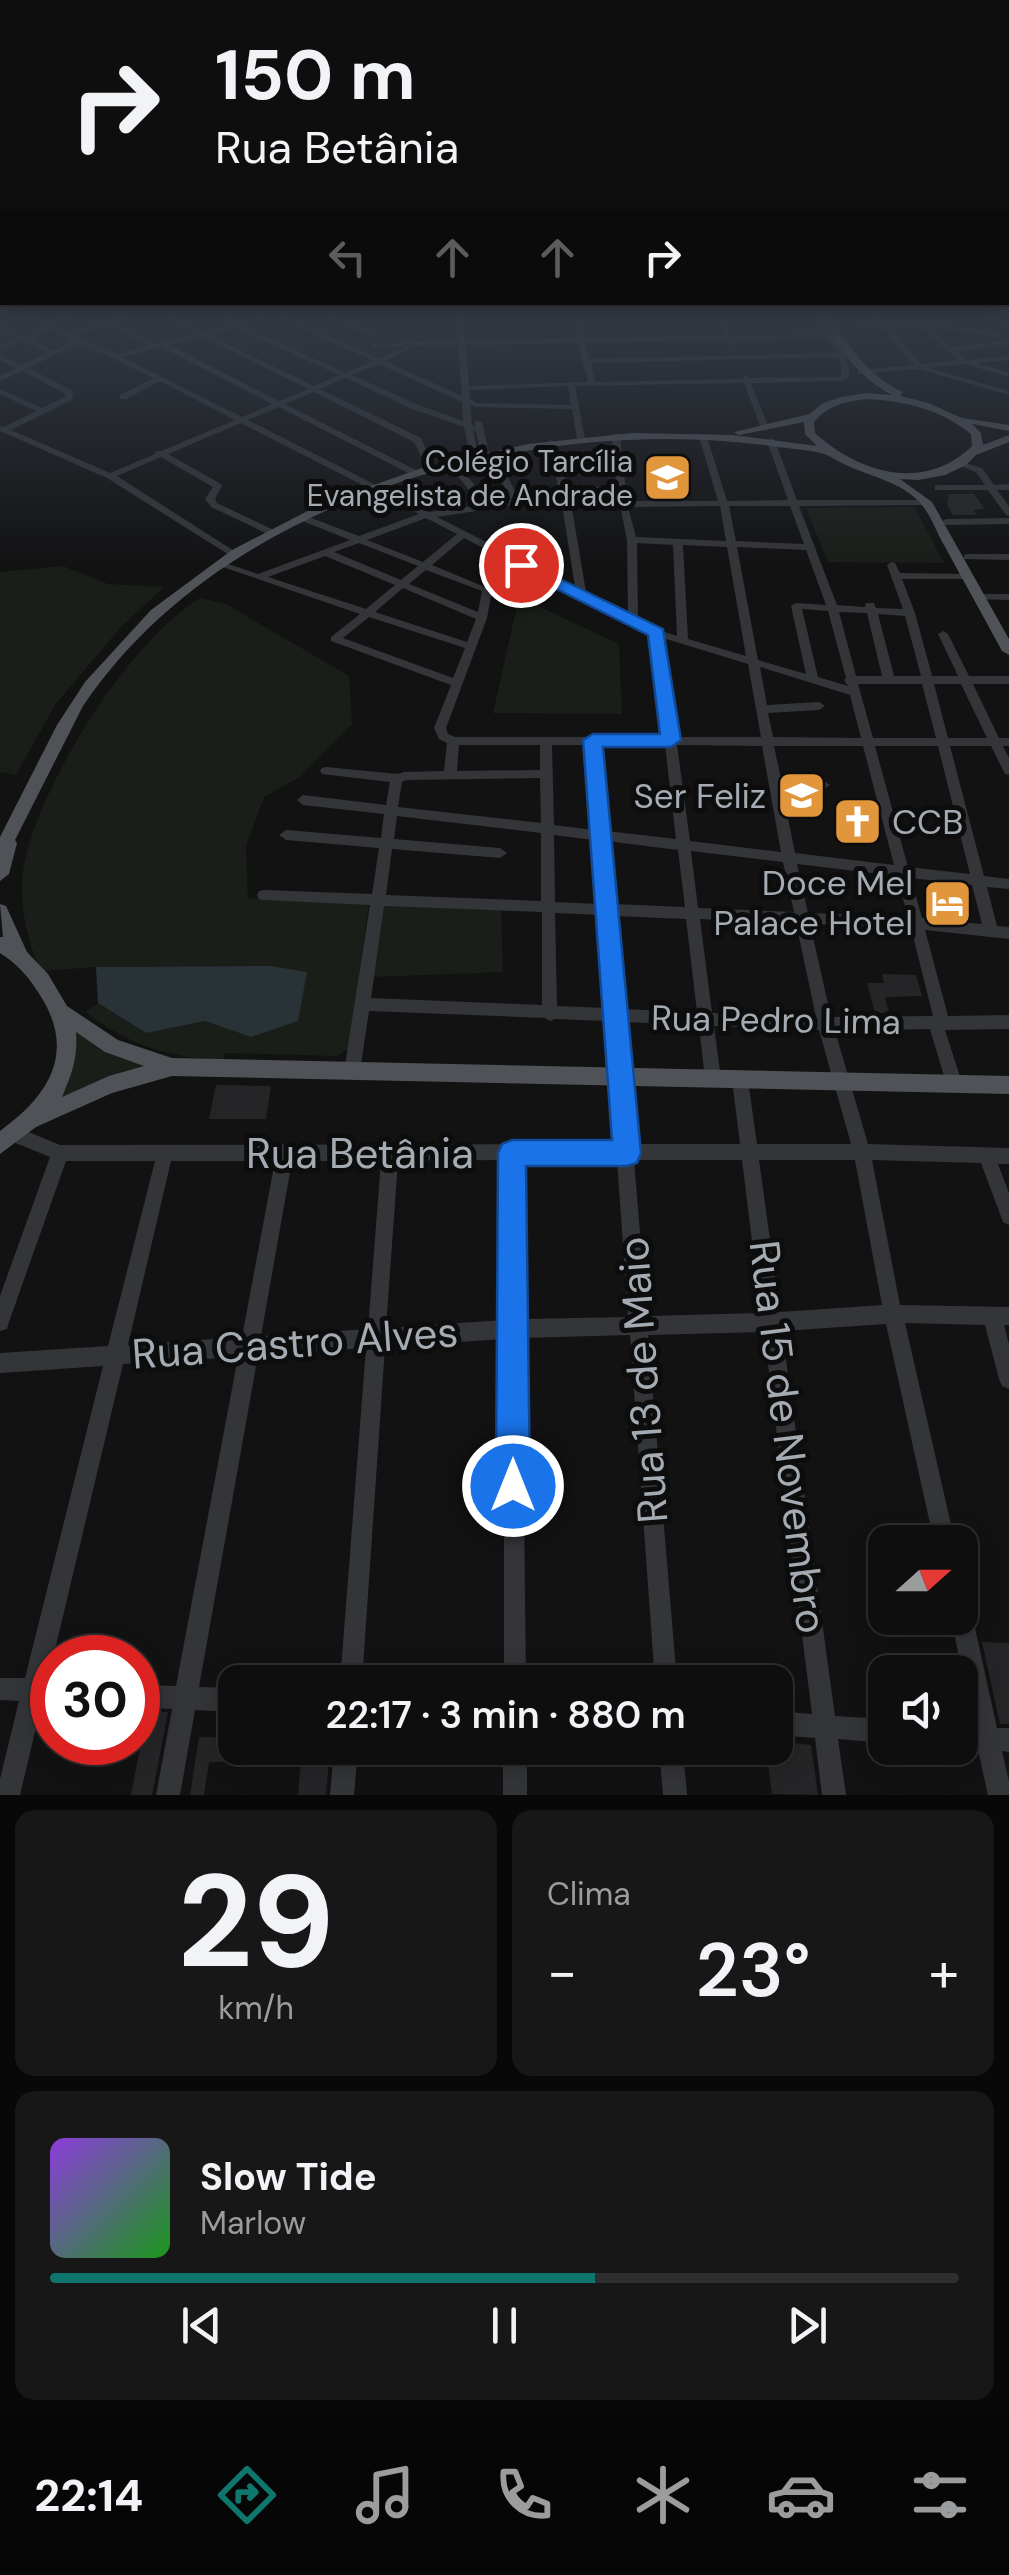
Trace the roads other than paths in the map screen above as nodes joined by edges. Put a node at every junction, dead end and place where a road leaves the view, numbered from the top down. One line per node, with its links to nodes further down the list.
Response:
1 (18, 400): 18 (street)
2 (66, 400): 18 (street)
3 (202, 400): 21 (street)
4 (272, 400): 16 (street)
5 (292, 400): 16 (street)
6 (336, 400): 38 (street)
7 (405, 400): 25 (street)
8 (465, 400): 15 (street)
9 (472, 400): 15 (street)
10 (573, 400): 17 (street)
11 (754, 400): 22 (street)
12 (840, 400): 19 (main road)
13 (906, 400): 14 (main road)
14 (914, 401): 20 (main road)
15 (472, 403): 17 (street); 25 (street)
16 (281, 404): 21 (street); 40 (street)
17 (574, 407): 29 (street)
18 (42, 412): 24 (street)
19 (812, 417): 22 (main road); 32 (main road)
20 (955, 417): 23 (main road); 33 (main road)
21 (241, 420): 34 (street); 45 (street)
22 (766, 428): 27 (main road)
23 (1009, 428)
24 (2, 429): 41 (street)
25 (474, 429): 35 (street)
26 (616, 436): 27 (main road); 29 (main road); 42 (street)
27 (703, 437): 30 (main road); 52 (street)
28 (1009, 438): 33 (main road)
29 (581, 439): 31 (main road)
30 (771, 441): 32 (main road); 50 (street)
31 (551, 443): 35 (main road); 47 (street)
32 (828, 451): 39 (main road)
33 (975, 452): 37 (main road)
34 (159, 453): 41 (street); 59 (street)
35 (484, 456): 36 (main road); 48 (street)
36 (452, 464): 38 (main road); 53 (street)
37 (956, 466): 39 (main road); 43 (street); 46 (main road)
38 (431, 469): 40 (main road)
39 (876, 471): 49 (main road)
40 (414, 473): 45 (main road)
41 (110, 476): 67 (street)
42 (622, 486): 47 (street); 51 (street)
43 (992, 487): 44 (street); 46 (street); 54 (street)
44 (1009, 487)
45 (372, 488): 55 (street); 56 (main road)
46 (938, 488): 58 (main road)
47 (565, 494): 48 (street); 75 (street)
48 (516, 502): 53 (street)
49 (926, 502): 50 (street); 73 (main road)
50 (794, 503): 52 (street); 65 (street)
51 (622, 504): 52 (street); 62 (street)
52 (724, 504): 64 (street)
53 (486, 506): 55 (street)
54 (1009, 513)
55 (423, 516): 60 (street); 61 (street)
56 (303, 518): 59 (main road); 61 (street)
57 (1009, 521): 58 (street)
58 (946, 522): 69 (main road)
59 (273, 533): 67 (main road)
60 (462, 535): 70 (street); 75 (street)
61 (363, 540): 66 (street); 70 (street)
62 (632, 540): 63 (street); 83 (street)
63 (678, 542): 64 (street); 87 (street)
64 (730, 543): 65 (street); 90 (street)
65 (810, 547): 79 (street)
66 (327, 553): 72 (street); 74 (street)
67 (236, 556): 71 (main road)
68 (1009, 556): 69 (street)
69 (967, 557): 76 (main road)
70 (424, 564): 74 (street); 82 (street)
71 (222, 565): 72 (street); 117 (main road)
72 (261, 576): 80 (street)
73 (968, 576): 76 (main road); 81 (street)
74 (401, 583): 80 (street); 82 (street)
75 (581, 595): 83 (street)
76 (984, 597): 77 (street); 84 (main road); 89 (main road)
77 (1009, 597)
78 (870, 608): 79 (street); 81 (street); 92 (street)
79 (833, 609): 91 (street); 97 (street)
80 (367, 611): 88 (street); 96 (street)
81 (910, 614): 93 (street)
82 (482, 618): 88 (street)
83 (633, 621): 85 (street)
84 (1009, 631)
85 (657, 632): 87 (street); 103 (street)
86 (943, 634): 94 (street)
87 (683, 641): 90 (street)
88 (472, 646): 96 (street)
89 (1009, 651)
90 (755, 664): 91 (street); 99 (street)
91 (813, 680): 97 (street)
92 (889, 680): 93 (street); 97 (street)
93 (926, 680): 94 (street); 105 (street)
94 (965, 680): 95 (street); 106 (street)
95 (1009, 680)
96 (458, 684): 100 (street)
97 (852, 686): 104 (street)
98 (818, 706): 99 (street)
99 (762, 709): 107 (street)
100 (453, 740): 101 (street); 111 (street)
101 (546, 740): 102 (street); 110 (street)
102 (593, 740): 103 (street); 120 (street, Rua 13 de Maio)
103 (671, 740): 107 (street); 122 (street)
104 (866, 742): 105 (street); 107 (street); 126 (street)
105 (945, 742): 106 (street); 128 (street)
106 (1002, 742): 109 (street)
107 (767, 743): 113 (street)
108 (326, 771): 112 (street)
109 (1009, 771)
110 (546, 774): 111 (street); 118 (street)
111 (450, 776): 112 (street)
112 (400, 777): 116 (street)
113 (775, 783): 114 (street); 125 (street)
114 (824, 785)
115 (303, 800): 116 (street)
116 (391, 811): 118 (street); 121 (street)
117 (14, 828): 123 (main road); 127 (main road)
118 (548, 830): 120 (street); 132 (street)
119 (286, 835): 121 (street)
120 (601, 836): 122 (street); 134 (street, Rua 13 de Maio)
121 (385, 844): 124 (street); 131 (street)
122 (683, 846): 125 (street); 135 (street)
123 (0, 852)
124 (500, 853)
125 (789, 858): 126 (street); 136 (street)
126 (900, 871): 128 (street); 137 (street)
127 (0, 874)
128 (976, 880): 129 (street); 138 (street)
129 (1009, 884)
130 (264, 895): 131 (street)
131 (377, 900): 132 (street); 141 (street)
132 (548, 908): 134 (street); 143 (street)
133 (0, 910): 140 (main road)
134 (607, 910): 135 (street); 144 (street, Rua 13 de Maio)
135 (690, 914): 136 (street); 145 (street)
136 (803, 920): 137 (street); 147 (street)
137 (916, 923): 138 (street); 148 (street)
138 (991, 932): 139 (street)
139 (1009, 933)
140 (9, 948): 142 (main road)
141 (362, 1004): 143 (street, Rua Pedro Lima); 150 (street)
142 (64, 1014): 149 (main road); 157 (main road)
143 (550, 1014): 144 (street, Rua Pedro Lima)
144 (616, 1016): 145 (street, Rua Pedro Lima); 151 (street, Rua 13 de Maio)
145 (706, 1019): 147 (street, Rua Pedro Lima); 152 (street)
146 (1009, 1022): 148 (street, Rua Pedro Lima)
147 (825, 1024): 148 (street, Rua Pedro Lima); 154 (street)
148 (939, 1024): 155 (street)
149 (172, 1067): 150 (main road); 157 (main road)
150 (352, 1071): 151 (main road)
151 (620, 1077): 152 (main road); 165 (street, Rua 13 de Maio)
152 (713, 1079): 153 (main road)
153 (740, 1080): 154 (main road); 166 (street, Rua 15 de Novembro)
154 (841, 1082): 155 (main road); 159 (street)
155 (954, 1083): 156 (main road)
156 (1009, 1085)
157 (35, 1120): 158 (main road)
158 (7, 1139): 160 (street, Rua Betânia)
159 (862, 1152): 166 (street, Rua Betânia); 167 (street, Rua Betânia); 170 (street)
160 (60, 1153): 161 (street, Rua Betânia); 172 (street)
161 (166, 1153): 162 (street, Rua Betânia); 178 (street)
162 (285, 1153): 163 (street, Rua Betânia); 177 (street)
163 (390, 1153): 164 (street, Rua Betânia); 176 (street)
164 (512, 1153): 165 (street, Rua Betânia); 175 (street)
165 (627, 1153): 166 (street, Rua Betânia); 174 (street, Rua 13 de Maio)
166 (750, 1153): 173 (street, Rua 15 de Novembro)
167 (987, 1156): 168 (street, Rua Betânia); 169 (street)
168 (1009, 1156)
169 (1009, 1216)
170 (893, 1314): 171 (street, Rua Castro Alves); 173 (street, Rua Castro Alves); 181 (street)
171 (1001, 1316): 180 (street)
172 (0, 1322)
173 (775, 1322): 174 (street, Rua Castro Alves); 193 (street, Rua 15 de Novembro)
174 (637, 1324): 175 (street, Rua Castro Alves); 186 (street, Rua 13 de Maio)
175 (512, 1328): 176 (street, Rua Castro Alves); 185 (street)
176 (377, 1338): 177 (street, Rua Castro Alves); 184 (street)
177 (250, 1347): 178 (street, Rua Castro Alves); 190 (street)
178 (117, 1355): 179 (street, Rua Castro Alves); 182 (street)
179 (0, 1363)
180 (1009, 1379)
181 (941, 1525)
182 (55, 1635)
183 (968, 1635): 196 (street)
184 (351, 1665)
185 (514, 1665)
186 (665, 1665)
187 (0, 1689): 188 (street)
188 (30, 1690)
189 (160, 1697): 190 (street)
190 (185, 1698): 191 (street); 202 (street)
191 (218, 1699)
192 (793, 1723): 193 (street)
193 (824, 1726): 195 (street); 206 (street, Rua 15 de Novembro)
194 (30, 1729): 201 (street)
195 (868, 1729)
196 (999, 1739): 200 (street)
197 (345, 1765): 203 (street)
198 (515, 1765): 204 (street)
199 (673, 1765): 205 (street)
200 (1002, 1787)
201 (8, 1795)
202 (168, 1795)
203 (342, 1795)
204 (515, 1795)
205 (675, 1795)
206 (834, 1795)

